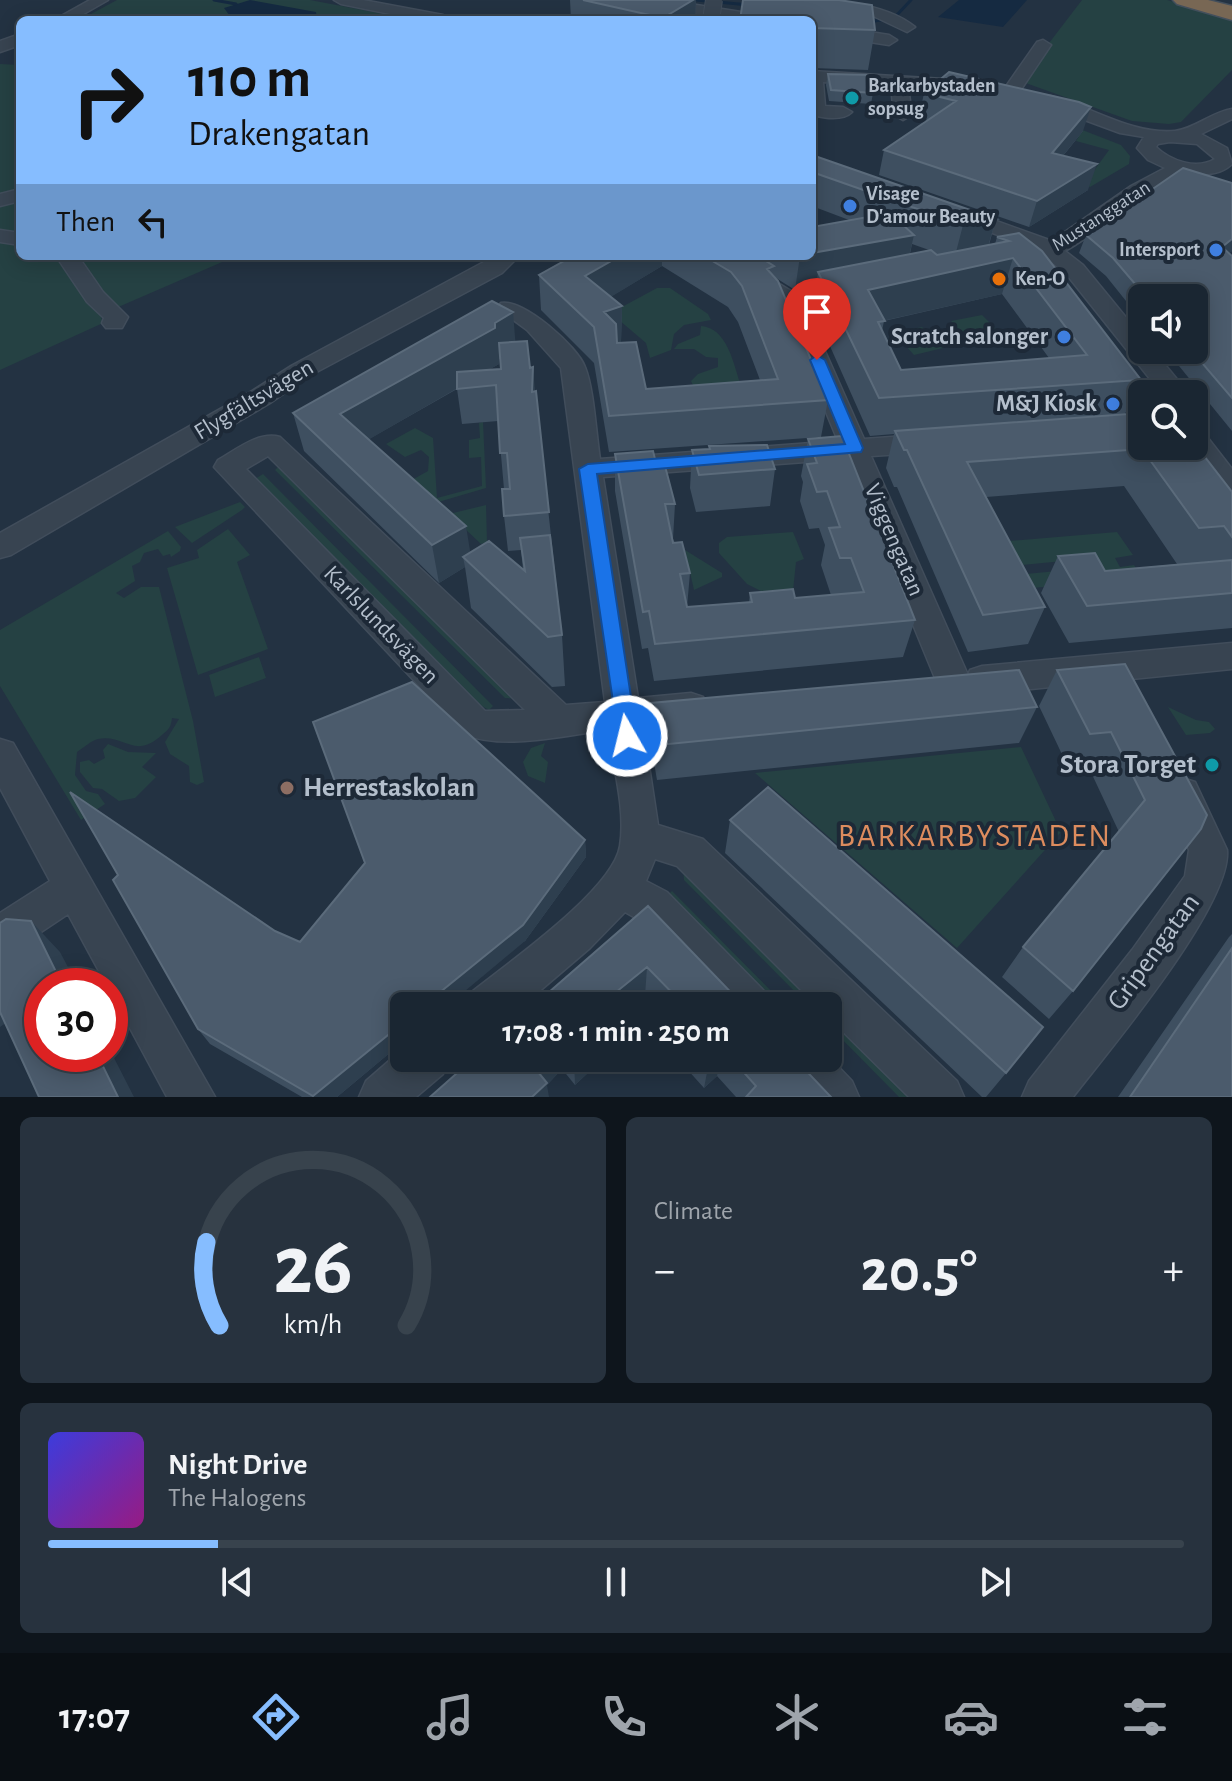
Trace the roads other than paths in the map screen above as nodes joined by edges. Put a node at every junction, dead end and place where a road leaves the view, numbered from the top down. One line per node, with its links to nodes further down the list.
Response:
1 (101, 0): 12 (street)
2 (341, 0): 13 (street)
3 (441, 0): 10 (street)
4 (639, 0): 14 (street)
5 (790, 0): 8 (street)
6 (1184, 0): 11 (highway)
7 (1212, 0): 9 (highway)
8 (818, 2): 17 (street)
9 (1232, 4)
10 (423, 10)
11 (1232, 13)
12 (70, 16)
13 (423, 16)
14 (736, 16)
15 (816, 30): 17 (street)
16 (1040, 49): 21 (street)
17 (881, 59): 18 (street); 20 (street)
18 (816, 79)
19 (816, 80): 20 (street)
20 (899, 84): 21 (street); 24 (street)
21 (1020, 98): 26 (street); 27 (street)
22 (816, 103): 23 (street)
23 (843, 112)
24 (903, 115)
25 (1232, 117): 26 (street, Mustanggatan); 28 (street)
26 (1173, 136): 27 (street, Mustanggatan); 28 (street)
27 (1151, 153): 29 (street); 31 (street, Mustanggatan)
28 (1227, 164): 29 (street)
29 (1194, 169): 31 (street, Mustanggatan)
30 (933, 213): 32 (street)
31 (1089, 225): 32 (street, Mustanggatan)
32 (1033, 254): 36 (street, Mustanggatan); 42 (street); 43 (street)
33 (70, 260): 40 (street)
34 (503, 260): 55 (street, Flygfältsvägen)
35 (724, 260): 38 (street)
36 (980, 263)
37 (877, 284): 38 (street)
38 (792, 302): 48 (street, Viggengatan)
39 (509, 308): 52 (street)
40 (114, 323)
41 (1097, 342): 44 (street)
42 (1147, 380)
43 (1165, 380)
44 (1128, 382)
45 (1208, 438): 50 (street)
46 (953, 441): 48 (street)
47 (1208, 447): 53 (street)
48 (855, 448): 52 (street); 57 (street, Viggengatan)
49 (1188, 460): 54 (street)
50 (1232, 462)
51 (228, 467): 61 (street, Karlslundsvägen); 61 (street, Flygfältsvägen)
52 (588, 469): 60 (street)
53 (1232, 488)
54 (1232, 518)
55 (0, 547)
56 (1232, 656): 57 (street)
57 (1109, 668): 59 (street)
58 (727, 704): 60 (street, Karlslundsvägen)
59 (1131, 704)
60 (623, 714): 61 (street, Karlslundsvägen); 64 (street)
61 (559, 721)
62 (0, 754): 65 (street)
63 (1167, 768): 76 (street, Gripengatan)
64 (639, 837): 66 (street); 75 (street)
65 (75, 887): 67 (street); 72 (street)
66 (619, 888): 68 (street); 69 (street)
67 (0, 936)
68 (504, 992)
69 (736, 992)
70 (411, 1072): 73 (street)
71 (812, 1072): 74 (street)
72 (192, 1097)
73 (382, 1097)
74 (836, 1097)
75 (941, 1097)
76 (1045, 1097)

